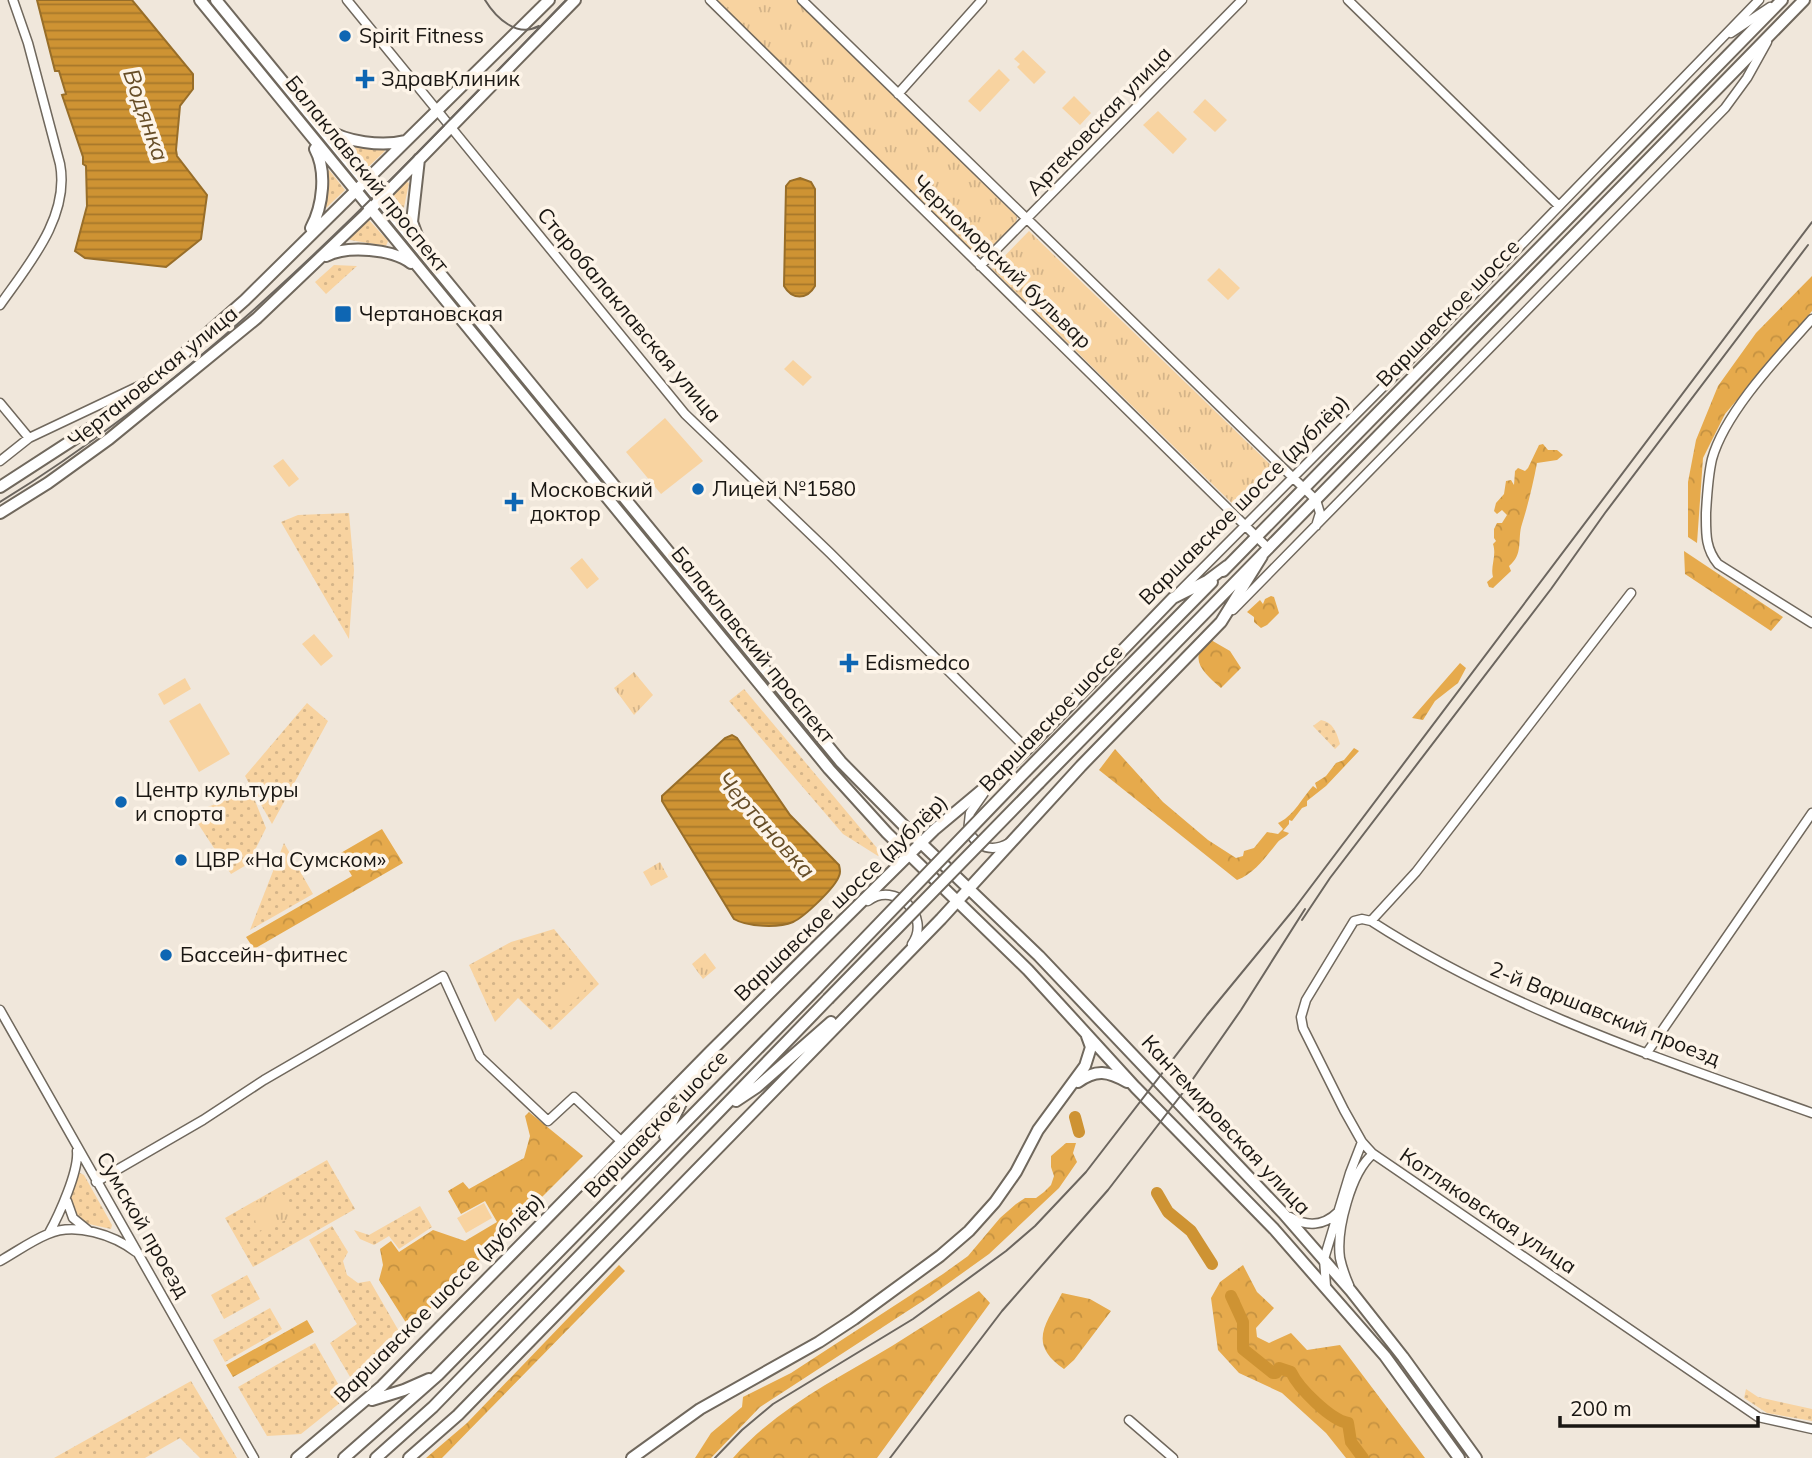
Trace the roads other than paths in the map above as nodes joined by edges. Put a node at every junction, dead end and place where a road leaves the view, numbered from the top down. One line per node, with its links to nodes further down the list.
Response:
1 (13, 0): 38 (street)
2 (200, 0): 18 (main road, Балаклавский проспект)
3 (216, 0): 17 (main road, Балаклавский проспект)
4 (347, 0): 20 (street, Старобалаклавская улица)
5 (550, 0): 20 (main road)
6 (575, 0): 22 (main road, Чертановская улица)
7 (710, 0): 36 (street, Черноморский бульвар)
8 (802, 0): 19 (street)
9 (982, 0): 19 (street)
10 (1242, 0): 30 (street, Артековская улица)
11 (1348, 0): 29 (street)
12 (1759, 0): 16 (street, Варшавское шоссе (дублёр))
13 (1781, 0): 16 (street); 47 (main road, Варшавское шоссе)
14 (1804, 0): 15 (main road, Варшавское шоссе)
15 (1770, 34): 49 (main road, Варшавское шоссе); 52 (street)
16 (1718, 42): 29 (street, Варшавское шоссе (дублёр))
17 (255, 47): 18 (street); 21 (main road, Балаклавский проспект)
18 (246, 57): 23 (main road, Балаклавский проспект)
19 (898, 94): 30 (street)
20 (439, 110): 22 (street, Старобалаклавская улица); 24 (main road)
21 (307, 111): 24 (main road); 26 (main road, Балаклавский проспект)
22 (452, 126): 25 (main road, Чертановская улица); 62 (street, Старобалаклавская улица)
23 (304, 128): 27 (main road, Балаклавский проспект); 31 (main road)
24 (408, 140): 26 (main road)
25 (419, 159): 28 (main road, Чертановская улица); 35 (main road)
26 (365, 182): 27 (main road); 28 (main road, Балаклавский проспект)
27 (356, 191): 28 (main road, Балаклавский проспект); 31 (main road)
28 (374, 202): 32 (main road, Балаклавский проспект); 33 (main road, Балаклавский проспект); 34 (main road, Чертановская улица)
29 (1559, 206): 44 (street, Варшавское шоссе (дублёр))
30 (1027, 219): 36 (street, Артековская улица); 44 (street)
31 (303, 240): 40 (main road, Чертановская улица)
32 (415, 243): 33 (street); 35 (main road, Балаклавский проспект)
33 (404, 250): 37 (main road, Балаклавский проспект)
34 (321, 258): 37 (main road); 50 (main road, Чертановская улица)
35 (430, 262): 46 (main road, Балаклавский проспект)
36 (980, 266): 51 (street, Черноморский бульвар)
37 (421, 270): 48 (main road, Балаклавский проспект)
38 (0, 305)
39 (1812, 319): 60 (street)
40 (153, 379): 42 (street); 45 (main road, Чертановская улица)
41 (0, 403): 42 (street)
42 (29, 438): 43 (street)
43 (0, 461)
44 (1294, 478): 47 (street); 51 (street, Варшавское шоссе (дублёр))
45 (0, 487)
46 (616, 488): 48 (street); 58 (main road, Балаклавский проспект)
47 (1304, 488): 49 (street); 53 (main road, Варшавское шоссе)
48 (605, 496): 61 (main road, Балаклавский проспект)
49 (1316, 500): 52 (street); 54 (main road, Варшавское шоссе)
50 (0, 513)
51 (1246, 526): 53 (street, Черноморский бульвар); 57 (street, Варшавское шоссе (дублёр))
52 (1315, 528): 59 (street)
53 (1256, 536): 54 (street, Черноморский бульвар); 55 (main road, Варшавское шоссе)
54 (1265, 552): 59 (main road); 86 (main road, Варшавское шоссе, bridge)
55 (1227, 566): 57 (main road); 90 (main road, Варшавское шоссе, bridge)
56 (1631, 593): 74 (street)
57 (1173, 598): 62 (main road, Варшавское шоссе (дублёр))
58 (722, 617): 61 (street); 64 (main road, Балаклавский проспект)
59 (1221, 622): 67 (main road)
60 (1812, 623)
61 (711, 624): 66 (main road, Балаклавский проспект)
62 (1027, 749): 63 (main road, Варшавское шоссе (дублёр))
63 (995, 779): 67 (street); 68 (main road, Варшавское шоссе (дублёр))
64 (885, 807): 66 (street); 68 (main road, Балаклавский проспект)
65 (1812, 813): 82 (street)
66 (873, 817): 69 (main road, Балаклавский проспект)
67 (1013, 841): 70 (main road)
68 (921, 843): 69 (main road, Варшавское шоссе (дублёр)); 70 (main road, Кантемировская улица)
69 (909, 855): 71 (main road, Кантемировская улица); 72 (main road, Варшавское шоссе (дублёр))
70 (970, 889): 71 (main road); 75 (main road, Кантемировская улица)
71 (958, 901): 76 (main road, Кантемировская улица); 77 (main road)
72 (849, 915): 77 (street); 81 (main road, Варшавское шоссе (дублёр))
73 (1354, 920): 74 (street, 2-й Варшавский проезд); 88 (street, Котляковская улица)
74 (1371, 921): 82 (street, 2-й Варшавский проезд)
75 (1007, 925): 76 (main road); 97 (main road, Кантемировская улица)
76 (996, 937): 80 (main road, Кантемировская улица)
77 (898, 963): 78 (main road)
78 (882, 980): 86 (main road); 115 (main road)
79 (0, 1010): 89 (street, Сумской проезд)
80 (1080, 1026): 83 (main road); 84 (main road, Кантемировская улица)
81 (710, 1052): 87 (main road, Варшавское шоссе (дублёр)); 90 (main road)
82 (1646, 1054): 85 (street, 2-й Варшавский проезд)
83 (1070, 1087): 84 (main road); 116 (main road)
84 (1135, 1087): 105 (main road, Кантемировская улица)
85 (1812, 1113)
86 (716, 1115): 114 (main road, Варшавское шоссе)
87 (621, 1141): 94 (street); 108 (main road, Варшавское шоссе (дублёр))
88 (1362, 1142): 91 (street, Котляковская улица); 96 (street)
89 (77, 1146): 92 (street, Сумской проезд); 93 (street)
90 (654, 1153): 107 (main road, Варшавское шоссе)
91 (1373, 1154): 106 (street); 110 (street, Котляковская улица)
92 (91, 1172): 93 (street); 94 (street, Сумской проезд)
93 (71, 1177): 95 (street)
94 (96, 1182): 98 (street, Сумской проезд)
95 (66, 1195): 99 (street); 100 (street)
96 (1340, 1209): 97 (street); 103 (street)
97 (1283, 1213): 103 (main road, Кантемировская улица)
98 (121, 1224): 101 (street); 102 (street, Сумской проезд)
99 (89, 1231): 100 (street); 101 (street)
100 (49, 1233): 104 (street)
101 (104, 1236): 102 (street)
102 (141, 1256): 111 (street, Сумской проезд)
103 (1324, 1259): 105 (street); 106 (main road, Кантемировская улица)
104 (0, 1261)
105 (1326, 1286): 118 (main road, Кантемировская улица)
106 (1351, 1291): 119 (main road, Кантемировская улица)
107 (438, 1375): 108 (main road); 113 (main road, Варшавское шоссе)
108 (364, 1403): 112 (main road, Варшавское шоссе (дублёр))
109 (1129, 1420): 117 (street)
110 (1812, 1429)
111 (254, 1458)
112 (296, 1458)
113 (344, 1458)
114 (376, 1458)
115 (409, 1458)
116 (632, 1458)
117 (1173, 1458)
118 (1459, 1458)
119 (1476, 1458)

